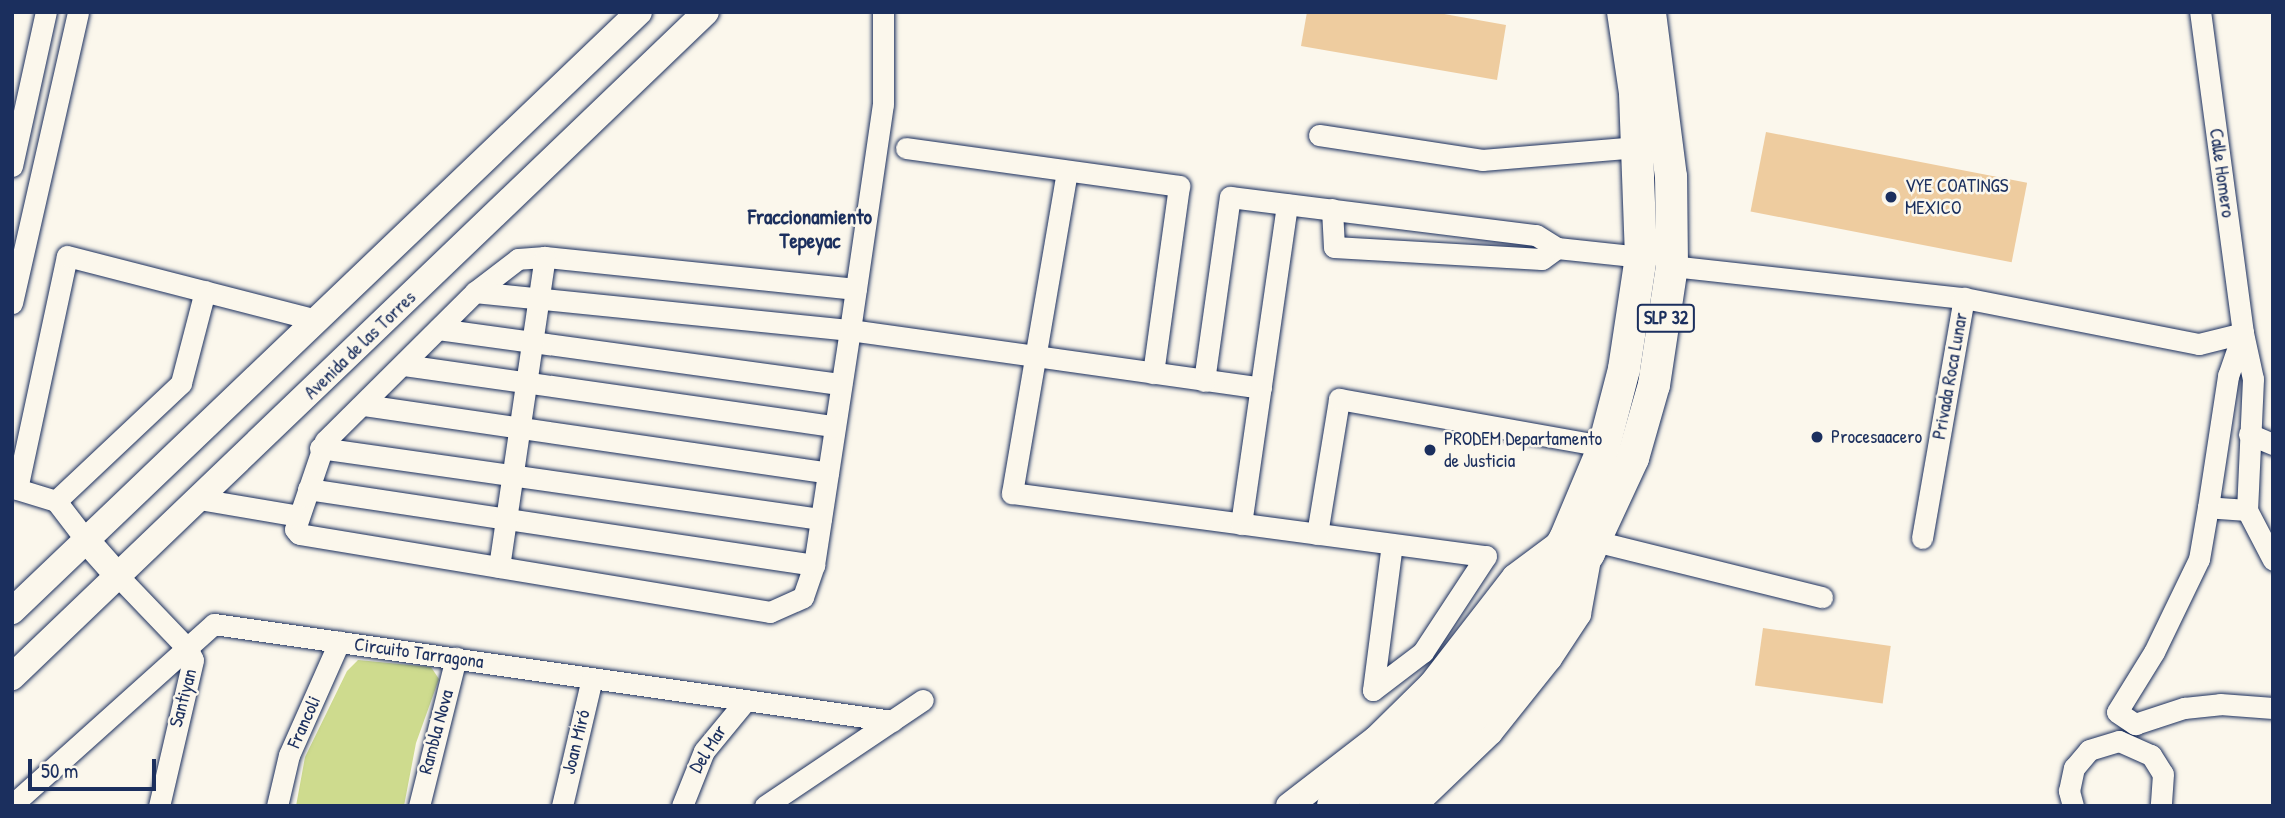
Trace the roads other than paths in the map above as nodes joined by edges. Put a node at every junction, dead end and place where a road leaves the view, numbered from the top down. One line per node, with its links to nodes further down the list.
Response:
1 (46, 12): 12 (street)
2 (78, 12): 25 (street)
3 (639, 12): 26 (main road)
4 (706, 12): 48 (main road, Avenida de las Torres)
5 (883, 12): 20 (street)
6 (1623, 12): 10 (highway, SLP 32)
7 (1650, 12): 19 (highway, SLP 32)
8 (2200, 12): 29 (street, Calle Homero)
9 (1319, 135): 10 (street)
10 (1637, 147): 18 (highway, SLP 32)
11 (906, 148): 13 (street)
12 (12, 166)
13 (1067, 171): 31 (street); 33 (street)
14 (1287, 204): 15 (street); 34 (street); 37 (street)
15 (1332, 209): 16 (street); 16 (street)
16 (1557, 248): 18 (street)
17 (545, 257): 20 (street); 22 (street); 24 (street)
18 (1641, 257): 43 (highway, SLP 32)
19 (1672, 266): 23 (street); 60 (highway, SLP 32)
20 (856, 289): 28 (street)
21 (205, 291): 26 (street); 49 (street); 49 (street)
22 (475, 292): 24 (street); 27 (street)
23 (1964, 298): 29 (street); 57 (street, Privada Roca Lunar)
24 (540, 299): 28 (street); 30 (street)
25 (12, 303)
26 (317, 320): 58 (main road)
27 (438, 329): 30 (street); 32 (street)
28 (850, 330): 31 (street); 36 (street)
29 (2243, 333): 41 (street, Calle Homero); 50 (street)
30 (534, 340): 35 (street); 36 (street)
31 (1035, 356): 33 (street); 55 (street)
32 (404, 365): 35 (street); 38 (street)
33 (1153, 373): 34 (street)
34 (1204, 380): 37 (street)
35 (528, 382): 39 (street); 40 (street)
36 (841, 384): 39 (street)
37 (1261, 388): 55 (street)
38 (363, 405): 40 (street); 44 (street)
39 (835, 426): 45 (street)
40 (521, 428): 45 (street); 46 (street)
41 (2249, 433): 42 (street); 51 (street, Calle Homero)
42 (2273, 444)
43 (1604, 446): 56 (street); 60 (highway, SLP 32)
44 (320, 448): 46 (street); 47 (street)
45 (828, 473): 53 (street)
46 (513, 475): 53 (street); 54 (street)
47 (307, 489): 52 (street); 54 (street)
48 (199, 499): 52 (street); 64 (main road, Avenida de las Torres)
49 (56, 501): 58 (street)
50 (2208, 507): 51 (street); 75 (street)
51 (2248, 510): 61 (street)
52 (299, 516): 63 (street)
53 (821, 519): 62 (street)
54 (506, 522): 62 (street); 63 (street)
55 (1241, 524): 56 (street)
56 (1317, 534): 59 (street)
57 (1922, 538)
58 (86, 540): 64 (main road); 67 (main road)
59 (1392, 544): 59 (street)
60 (1583, 544): 65 (highway, SLP 32); 66 (street); 88 (main road); 91 (main road)
61 (2273, 560)
62 (814, 565): 63 (street)
63 (499, 567)
64 (118, 576): 69 (street, Santiyan); 71 (main road, Avenida de las Torres)
65 (1547, 596): 89 (highway, SLP 32); 90 (highway, SLP 32)
66 (1822, 597)
67 (12, 611)
68 (339, 642): 69 (street, Circuito Tarragona); 70 (street, Circuito Tarragona); 83 (street, Francoli)
69 (187, 648): 81 (street, Circuito Tarragona); 82 (street, Santiyan)
70 (456, 659): 72 (street, Circuito Tarragona); 84 (street, Rambla Nova)
71 (12, 677)
72 (592, 678): 73 (street, Circuito Tarragona); 85 (street, Joan Miró)
73 (746, 700): 77 (street, Circuito Tarragona); 86 (street, Del Mar)
74 (923, 700): 77 (street)
75 (2118, 705): 78 (street); 79 (street)
76 (2273, 708): 78 (street)
77 (892, 721): 87 (street)
78 (2146, 722): 80 (street)
79 (2089, 750): 80 (street); 92 (street)
80 (2151, 755): 93 (street)
81 (12, 805)
82 (159, 806)
83 (277, 806)
84 (418, 806)
85 (562, 806)
86 (682, 806)
87 (765, 806)
88 (1289, 806)
89 (1333, 806)
90 (1375, 806)
91 (1413, 806)
92 (2073, 806)
93 (2161, 806)

